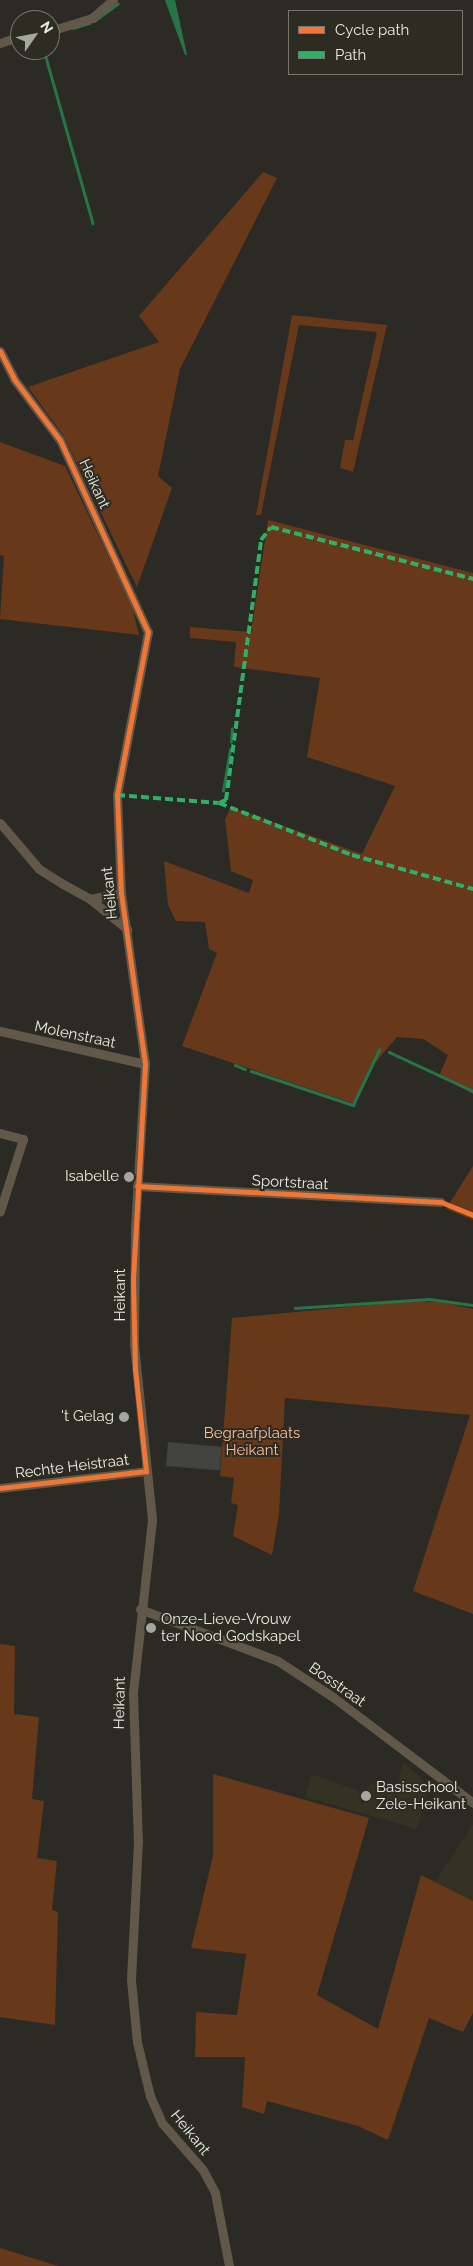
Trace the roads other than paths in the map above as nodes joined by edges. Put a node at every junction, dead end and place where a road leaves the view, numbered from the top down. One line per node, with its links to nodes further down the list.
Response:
1 (113, 0): 2 (street)
2 (60, 28)
3 (0, 351): 5 (street, Heikant)
4 (0, 823): 6 (street)
5 (121, 893): 6 (street); 7 (street, Heikant)
6 (90, 899): 7 (street)
7 (127, 929): 9 (street, Heikant)
8 (0, 1031): 9 (street, Molenstraat)
9 (145, 1064): 11 (street, Heikant)
10 (0, 1133): 13 (street)
11 (137, 1186): 12 (street, Sportstraat); 14 (street, Heikant)
12 (441, 1202)
13 (0, 1211)
14 (146, 1471): 15 (street, Rechte Heistraat); 16 (street, Heikant)
15 (0, 1488)
16 (140, 1609): 17 (street, Bosstraat); 18 (street, Heikant)
17 (473, 1803)
18 (229, 2266)

